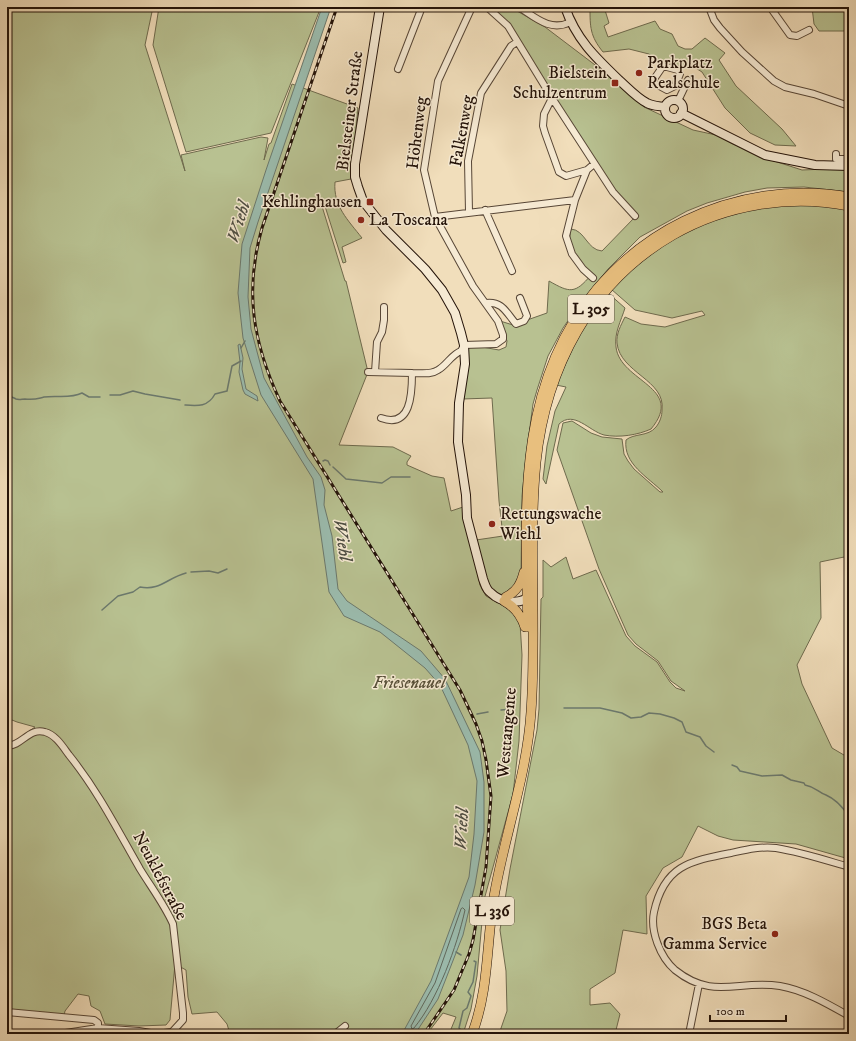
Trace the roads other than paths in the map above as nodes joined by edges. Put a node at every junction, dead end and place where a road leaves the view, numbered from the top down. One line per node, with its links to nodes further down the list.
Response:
1 (380, 7): 37 (main road, Bielsteiner Straße / L 336)
2 (422, 7): 12 (street)
3 (472, 7): 31 (street, Höhenweg)
4 (487, 7): 11 (street)
5 (519, 7): 9 (street)
6 (565, 7): 9 (main road)
7 (709, 7): 17 (street)
8 (770, 7): 10 (street)
9 (571, 22): 18 (main road)
10 (809, 30)
11 (517, 42): 15 (street); 29 (street, Falkenweg)
12 (398, 68)
13 (688, 80): 16 (street)
14 (676, 86): 14 (street)
15 (552, 98): 22 (street); 24 (street)
16 (678, 101): 18 (main road); 19 (main road)
17 (849, 106)
18 (665, 107): 19 (main road)
19 (681, 113): 23 (main road)
20 (836, 154): 21 (street)
21 (849, 159)
22 (594, 164): 24 (street); 30 (street)
23 (849, 166)
24 (587, 170): 26 (street)
25 (849, 198): 42 (main road, Westtangente / L 305)
26 (575, 200): 28 (street); 33 (street)
27 (849, 206): 43 (main road, Westtangente / L 305)
28 (485, 210): 29 (street); 32 (street)
29 (469, 212): 31 (street)
30 (635, 216)
31 (435, 217): 35 (street, Höhenweg)
32 (512, 271)
33 (594, 278)
34 (520, 298): 35 (street, Höhenweg)
35 (486, 302): 37 (street, Höhenweg)
36 (384, 307): 39 (street)
37 (464, 345): 40 (street); 44 (main road, Bielsteiner Straße / L 336)
38 (368, 372): 39 (street)
39 (375, 372): 40 (street)
40 (412, 373): 41 (street)
41 (381, 418)
42 (526, 565): 44 (main road, L 305); 45 (main road, Westtangente / L 305)
43 (533, 591): 45 (main road); 46 (main road, Westtangente / L 305)
44 (502, 598): 45 (main road); 47 (main road, L 336)
45 (527, 599): 46 (main road); 47 (main road, Westtangente / L 336)
46 (534, 610): 49 (main road, Westtangente / L 336)
47 (528, 637): 49 (main road, Westtangente / L 336)
48 (7, 746): 55 (street, Neuklefstraße)
49 (519, 788): 58 (main road, L 336)
50 (849, 867): 51 (street)
51 (699, 984): 53 (street); 59 (street)
52 (7, 1012): 55 (street)
53 (849, 1016)
54 (345, 1026): 57 (street)
55 (98, 1028): 56 (street, Neuklefstraße)
56 (59, 1034)
57 (335, 1034)
58 (472, 1034)
59 (690, 1034)

